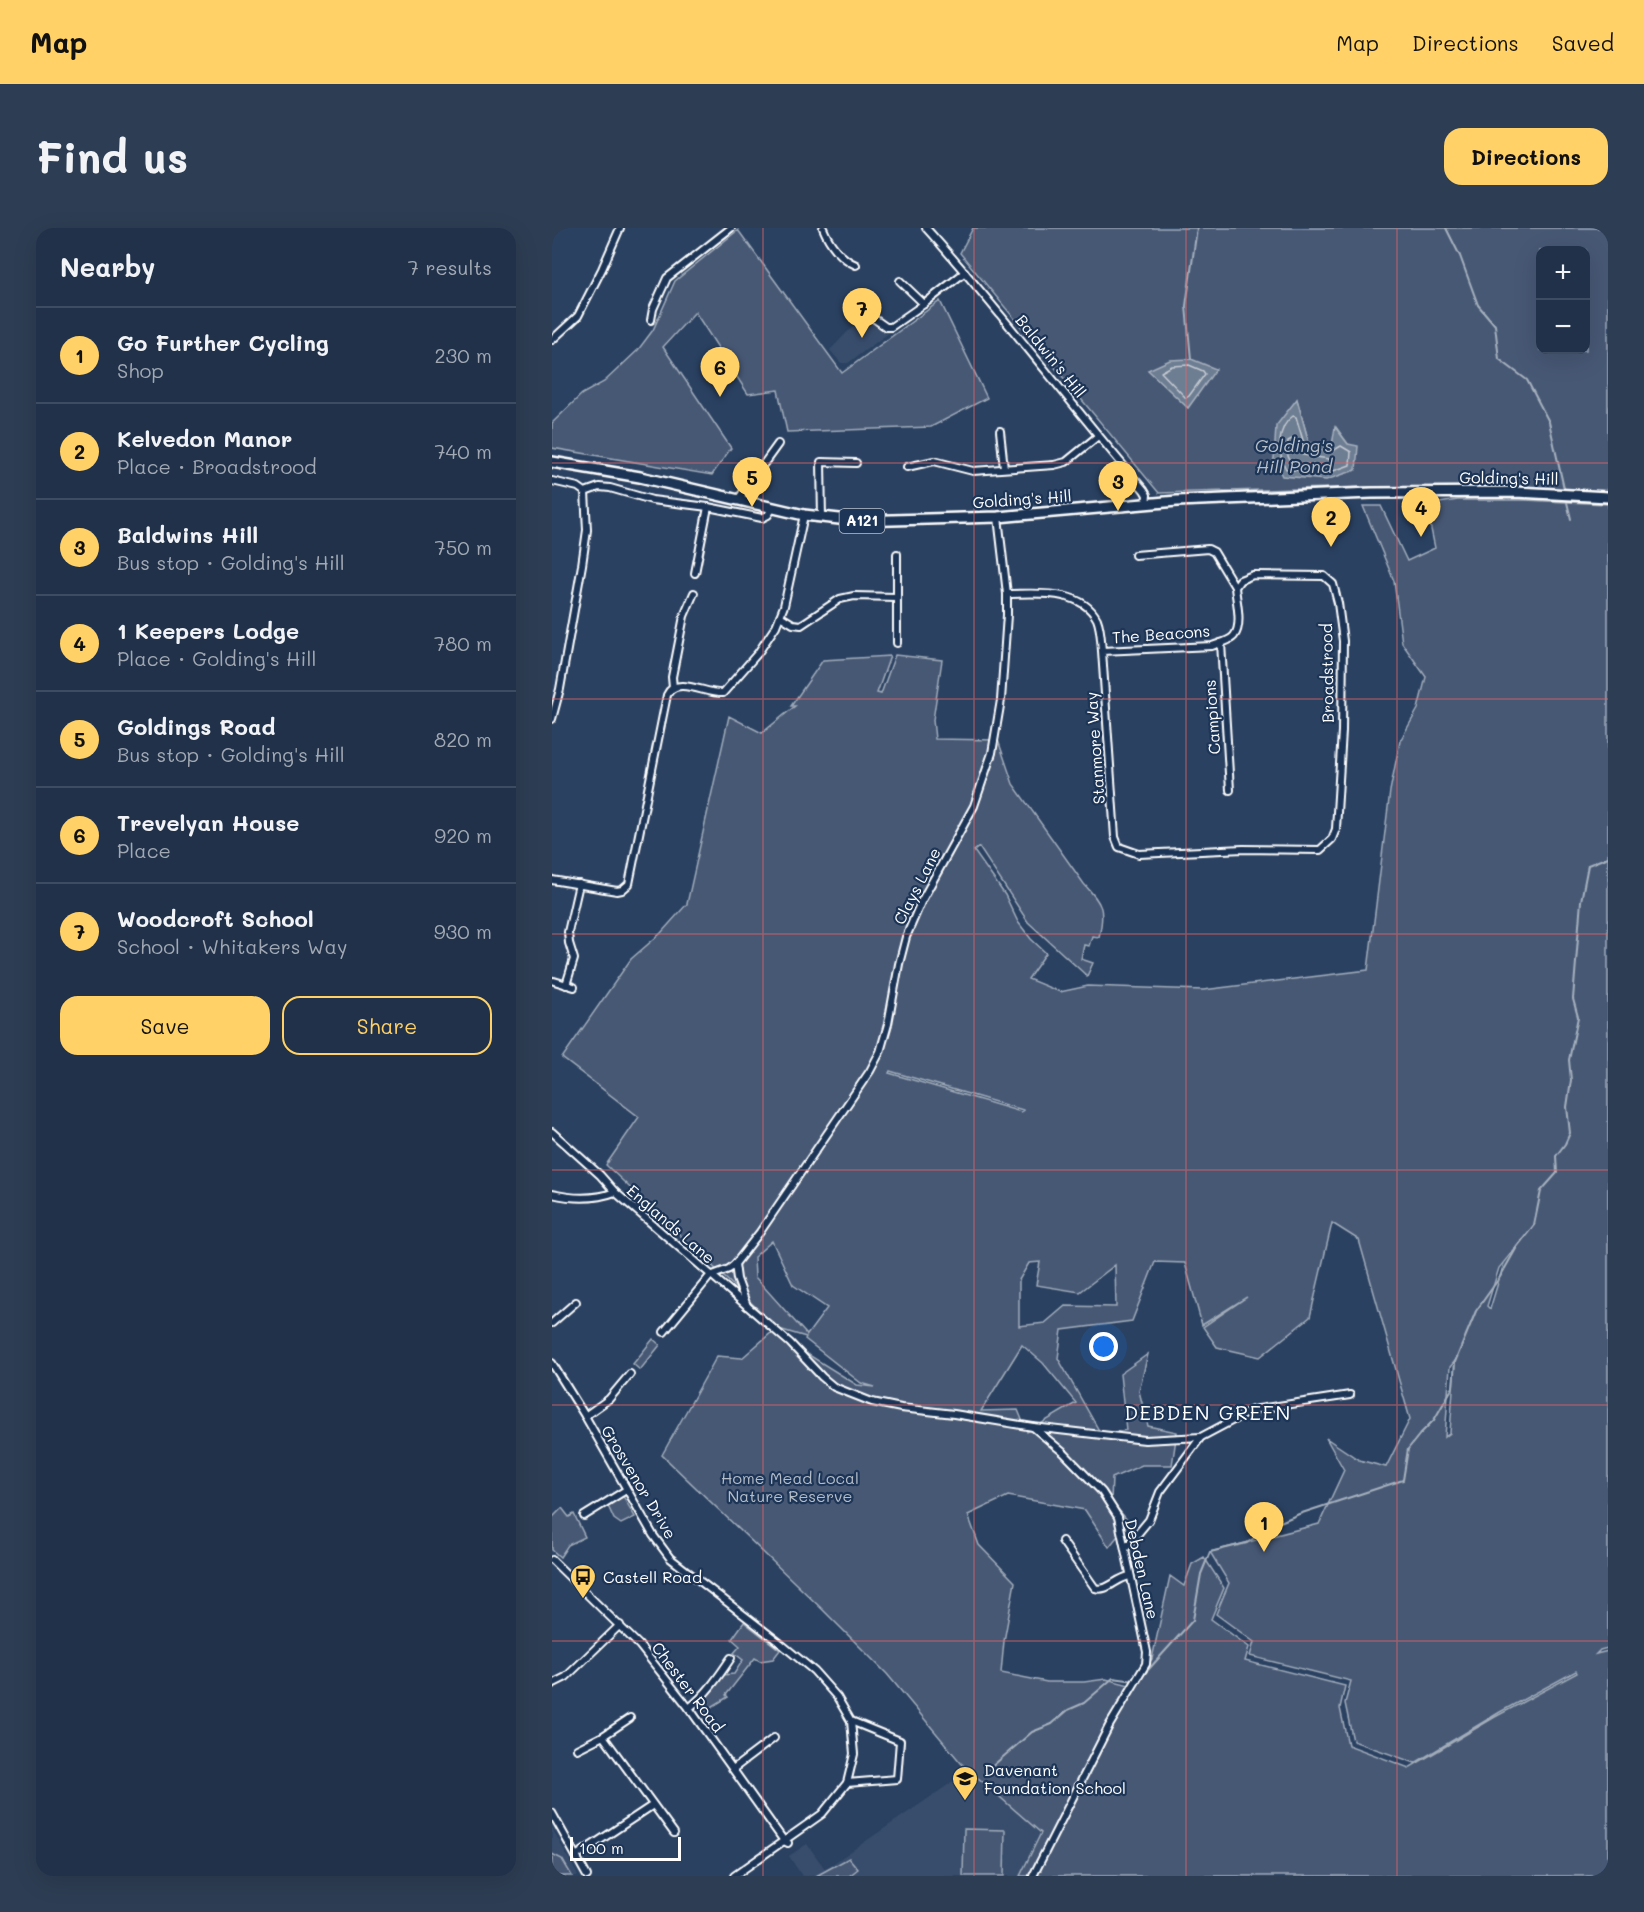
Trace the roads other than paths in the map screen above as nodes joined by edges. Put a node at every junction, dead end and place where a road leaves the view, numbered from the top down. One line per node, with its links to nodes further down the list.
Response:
1 (620, 228): 11 (street)
2 (731, 228): 10 (street)
3 (823, 228): 5 (street)
4 (926, 228): 6 (street, Baldwin's Hill)
5 (856, 265)
6 (965, 272): 9 (street); 13 (street, Baldwin's Hill)
7 (900, 281): 9 (street)
8 (852, 303): 9 (street)
9 (924, 304)
10 (651, 320)
11 (552, 340)
12 (1000, 431): 18 (street)
13 (1098, 436): 18 (street); 23 (street, Baldwin's Hill)
14 (778, 444): 22 (street)
15 (552, 462): 22 (main road, Golding's Hill / A121)
16 (856, 463): 28 (street)
17 (907, 467): 18 (street)
18 (1004, 468)
19 (552, 481): 20 (street)
20 (585, 492): 24 (street); 41 (street)
21 (1608, 497): 23 (main road, Golding's Hill / A121)
22 (737, 501): 25 (main road, Golding's Hill / A121)
23 (1146, 504): 27 (main road, Golding's Hill / A121)
24 (708, 507): 25 (street); 31 (street)
25 (772, 509): 26 (main road, Golding's Hill / A121)
26 (804, 515): 28 (main road, Golding's Hill / A121); 36 (street)
27 (998, 517): 28 (main road, Golding's Hill / A121); 34 (street, Clays Lane)
28 (822, 518)
29 (897, 554): 35 (street)
30 (1135, 555): 32 (street)
31 (695, 573)
32 (1235, 587): 38 (street); 43 (street, Broadstrood)
33 (694, 593): 40 (street)
34 (1007, 594): 39 (street, Stanmore Way); 52 (street, Clays Lane)
35 (896, 597): 36 (street); 37 (street)
36 (780, 616): 40 (street)
37 (897, 643)
38 (1221, 643): 39 (street, The Beacons); 42 (street, Campions)
39 (1102, 651): 43 (street, Stanmore Way)
40 (673, 688): 45 (street)
41 (552, 719)
42 (1230, 790)
43 (1243, 849)
44 (552, 880): 45 (street)
45 (579, 884): 47 (street)
46 (554, 981): 47 (street)
47 (566, 985): 48 (street)
48 (574, 987)
49 (552, 1132): 50 (street, Englands Lane)
50 (615, 1192): 51 (street); 53 (street, Englands Lane)
51 (552, 1194)
52 (735, 1264): 53 (street, Clays Lane); 55 (street)
53 (710, 1276): 55 (street); 57 (street)
54 (576, 1302): 56 (street)
55 (747, 1306): 62 (street)
56 (552, 1323)
57 (664, 1332)
58 (552, 1363): 61 (street, Grosvenor Drive)
59 (630, 1374): 61 (street)
60 (1350, 1395): 63 (street)
61 (585, 1416): 64 (street, Grosvenor Drive)
62 (1033, 1427): 63 (street); 67 (street, Debden Lane)
63 (1201, 1437): 67 (street)
64 (626, 1490): 65 (street); 75 (street, Grosvenor Drive)
65 (584, 1516)
66 (1062, 1541): 69 (street)
67 (1125, 1549): 69 (street, Debden Lane)
68 (552, 1560): 70 (street, Chester Road)
69 (1130, 1576): 88 (street, Debden Lane)
70 (620, 1625): 72 (street); 73 (street, Chester Road)
71 (731, 1658): 73 (street)
72 (552, 1684)
73 (689, 1708): 79 (street, Chester Road)
74 (630, 1718): 76 (street)
75 (851, 1721): 80 (street, Grosvenor Drive); 80 (street)
76 (603, 1736): 78 (street); 81 (street)
77 (774, 1738): 79 (street)
78 (577, 1749)
79 (733, 1769): 84 (street, Chester Road)
80 (848, 1783): 84 (street, Grosvenor Drive)
81 (653, 1805): 83 (street); 85 (street)
82 (552, 1813): 85 (street)
83 (674, 1833)
84 (786, 1842): 87 (street, Grosvenor Drive)
85 (576, 1856): 86 (street)
86 (587, 1876)
87 (734, 1876)
88 (1033, 1876)

